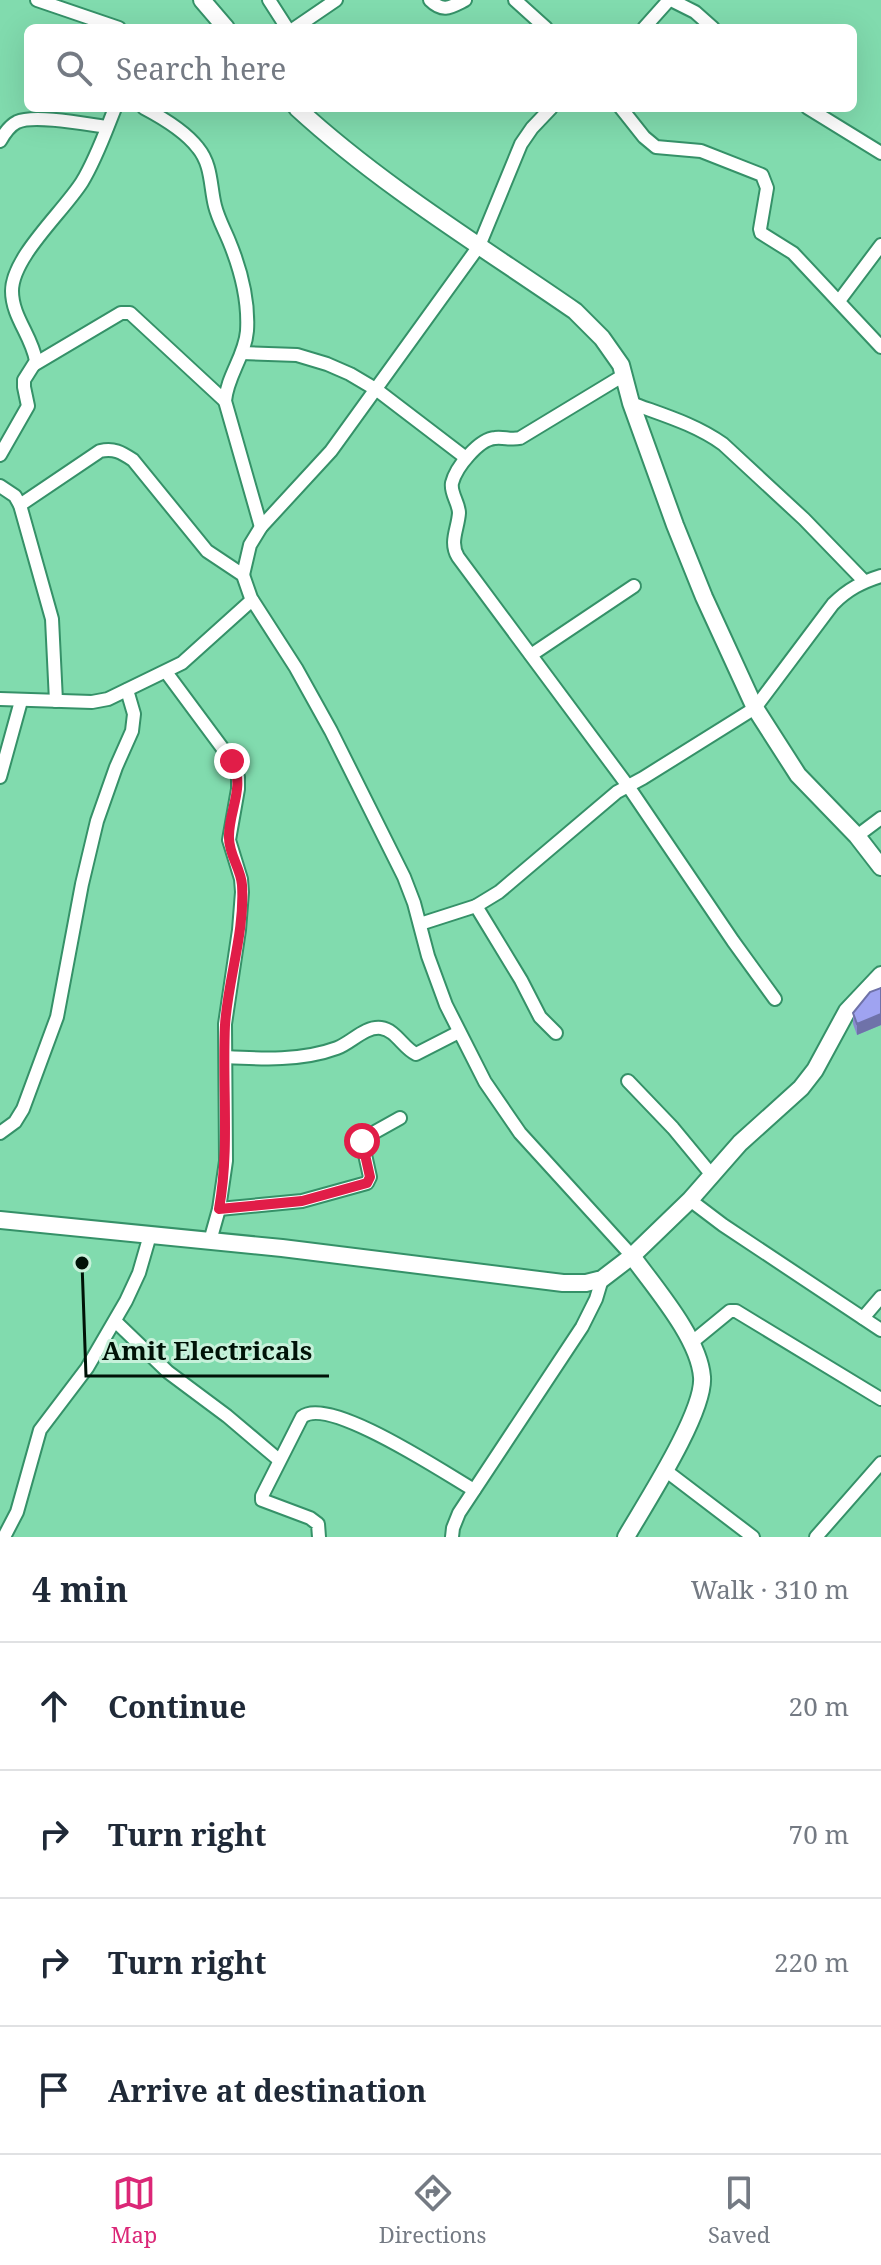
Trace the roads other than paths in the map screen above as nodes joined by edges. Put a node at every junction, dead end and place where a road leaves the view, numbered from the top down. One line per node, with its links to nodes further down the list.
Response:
1 (202, 0): 10 (street)
2 (269, 0): 11 (street)
3 (336, 0): 12 (street)
4 (430, 0): 5 (street)
5 (465, 0)
6 (515, 0): 13 (street)
7 (670, 0): 14 (street); 15 (street)
8 (41, 1): 9 (street)
9 (107, 24)
10 (223, 24)
11 (284, 24)
12 (301, 24)
13 (542, 24)
14 (648, 24)
15 (708, 24)
16 (113, 112): 22 (street)
17 (150, 112): 29 (street)
18 (301, 112): 26 (street)
19 (547, 112): 26 (street)
20 (624, 112): 27 (street)
21 (814, 112): 24 (street)
22 (107, 127): 23 (street); 30 (street)
23 (1, 137)
24 (881, 153)
25 (881, 245): 27 (street)
26 (479, 246): 31 (street); 32 (street)
27 (839, 301): 28 (street)
28 (881, 347)
29 (242, 353): 32 (street); 33 (street)
30 (35, 364): 33 (street); 35 (street)
31 (624, 375): 34 (street); 36 (street)
32 (377, 390): 36 (street); 39 (street)
33 (225, 401): 39 (street)
34 (631, 403): 42 (street); 51 (street)
35 (0, 455)
36 (466, 458): 45 (street)
37 (0, 486): 38 (street)
38 (20, 505): 40 (street); 50 (street)
39 (261, 527): 40 (street)
40 (243, 575): 44 (street)
41 (881, 576): 42 (street)
42 (864, 581): 51 (street)
43 (634, 586): 45 (street)
44 (252, 600): 46 (street); 58 (street)
45 (531, 655): 53 (street)
46 (166, 672): 47 (street); 63 (street)
47 (127, 690): 50 (street); 66 (street)
48 (0, 699): 49 (street)
49 (21, 701): 50 (street); 52 (street)
50 (56, 701)
51 (755, 708): 53 (street); 55 (street)
52 (0, 777)
53 (628, 786): 57 (street); 60 (street)
54 (881, 818): 55 (street)
55 (857, 836): 56 (street)
56 (881, 867)
57 (476, 906): 58 (street); 62 (street)
58 (420, 924): 61 (street)
59 (881, 975): 67 (street)
60 (775, 999)
61 (459, 1032): 63 (street); 73 (street)
62 (556, 1033)
63 (226, 1057): 69 (street)
64 (628, 1081): 67 (street)
65 (400, 1118): 69 (street)
66 (0, 1133)
67 (711, 1174): 68 (street)
68 (690, 1200): 73 (street); 76 (street)
69 (219, 1209): 72 (street)
70 (0, 1220): 71 (street)
71 (150, 1235): 72 (street); 77 (street)
72 (210, 1241): 74 (street)
73 (632, 1256): 74 (street); 79 (street)
74 (602, 1279): 84 (street)
75 (881, 1297): 76 (street)
76 (863, 1318): 78 (street)
77 (115, 1321): 81 (street); 85 (street)
78 (881, 1330)
79 (691, 1343): 80 (street); 83 (street)
80 (881, 1399)
81 (279, 1460): 84 (street); 86 (street)
82 (881, 1463): 90 (street)
83 (665, 1470): 88 (street); 89 (street)
84 (474, 1490): 87 (street)
85 (4, 1537)
86 (319, 1537)
87 (452, 1537)
88 (626, 1537)
89 (753, 1537)
90 (816, 1537)

